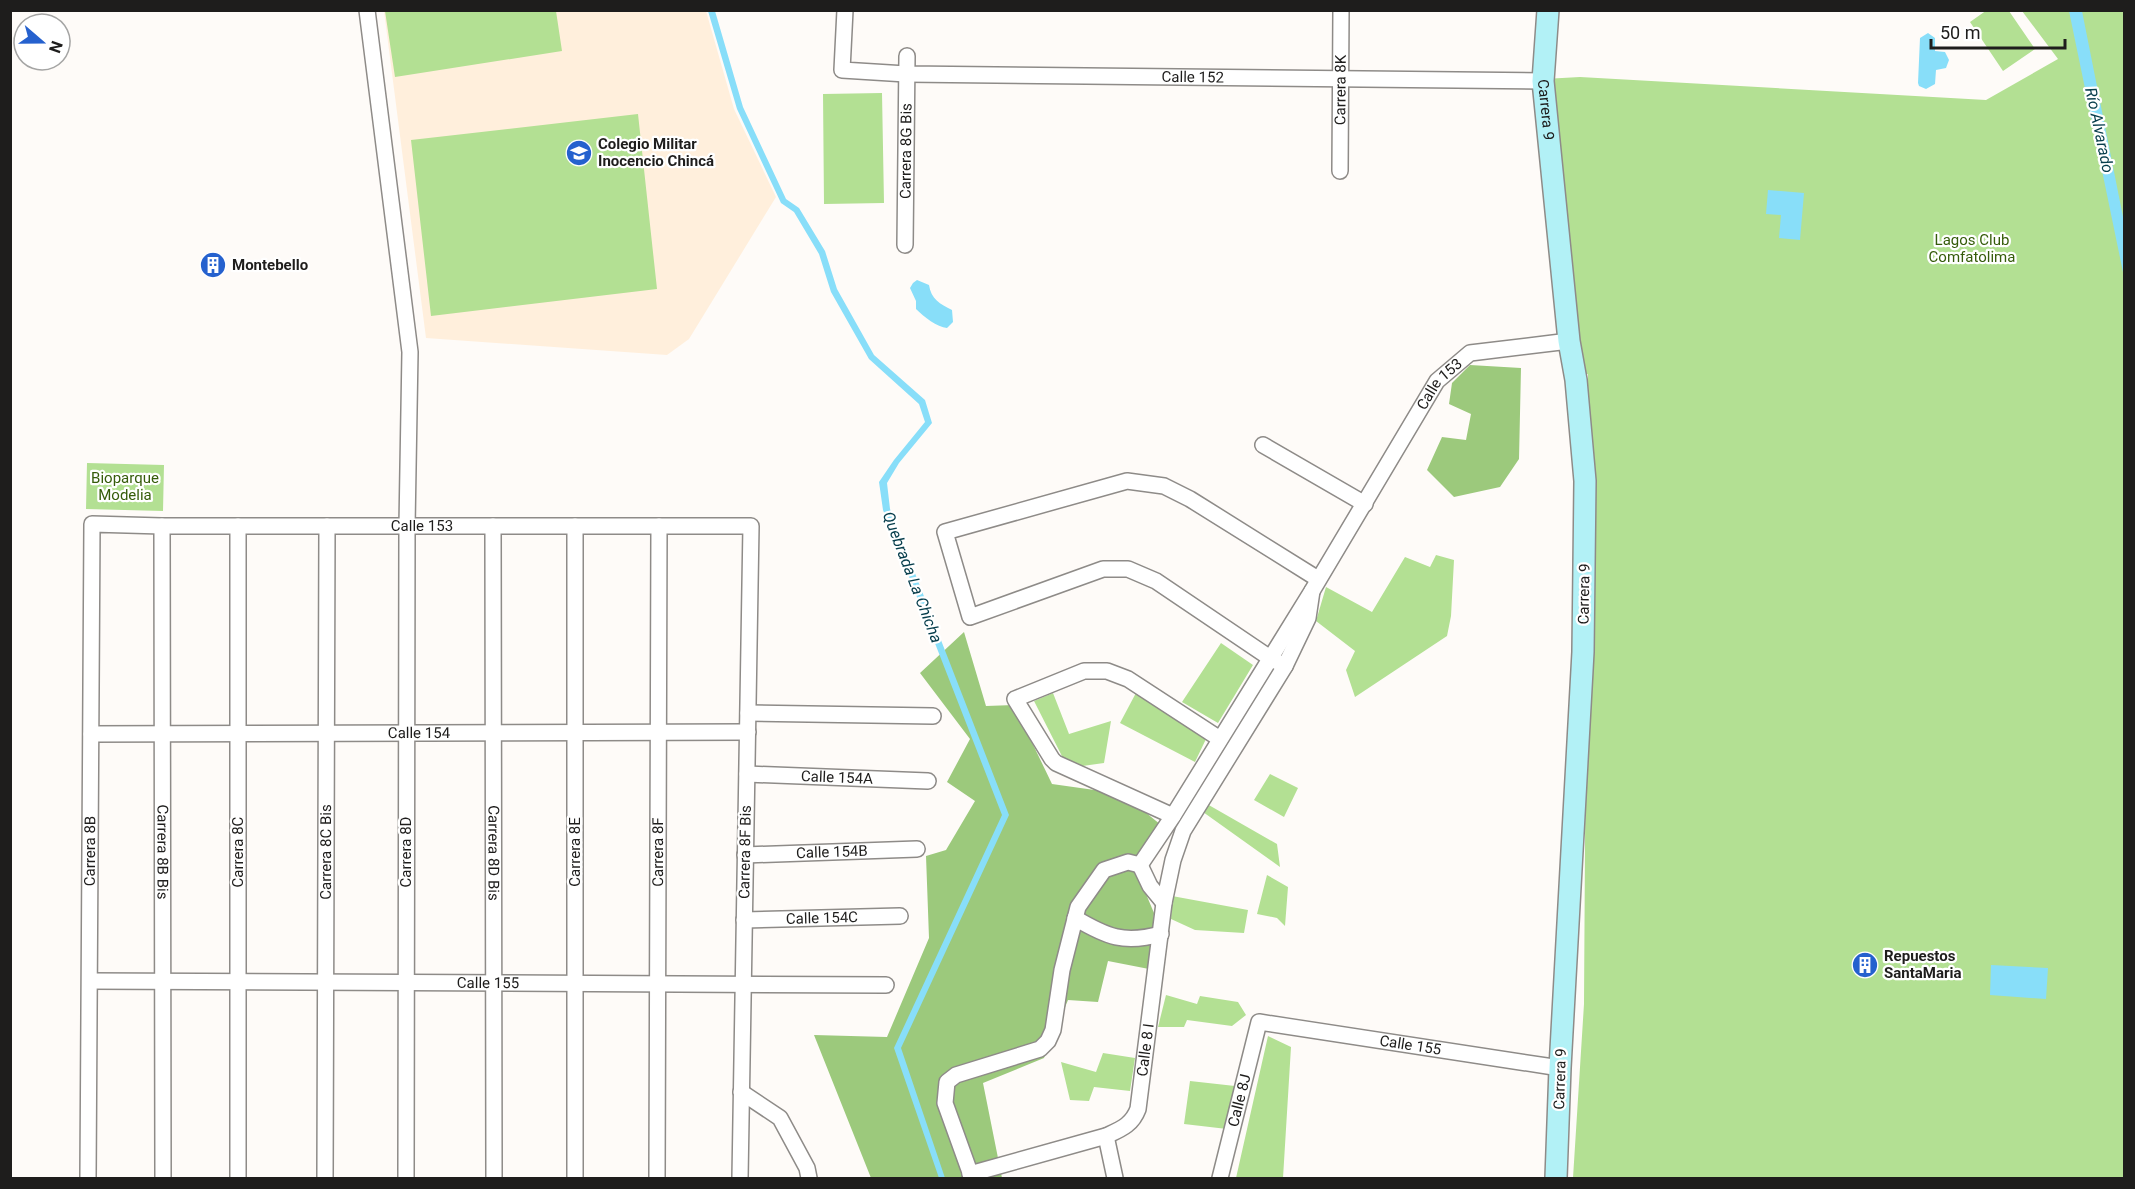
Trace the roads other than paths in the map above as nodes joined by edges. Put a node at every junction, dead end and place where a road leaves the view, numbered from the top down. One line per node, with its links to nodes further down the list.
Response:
1 (367, 10): 18 (street, Carrera 8D)
2 (844, 10): 6 (street, Calle 152)
3 (1341, 10): 7 (street, Carrera 8K)
4 (1548, 10): 8 (street, Carrera 9)
5 (907, 56): 6 (street, Carrera 8G Bis)
6 (906, 74): 7 (street, Calle 152); 10 (street, Carrera 8G Bis)
7 (1341, 79): 8 (street, Calle 152); 9 (street, Carrera 8K)
8 (1543, 81): 11 (street, Carrera 9)
9 (1340, 171)
10 (905, 245)
11 (1569, 341): 13 (street, Calle 153); 60 (street, Carrera 9)
12 (1263, 445): 13 (street)
13 (1365, 504): 23 (street, Calle 153)
14 (92, 524): 15 (street, Calle 153); 34 (street, Carrera 8B)
15 (162, 526): 16 (street, Calle 153); 35 (street, Carrera 8B Bis)
16 (238, 526): 17 (street, Calle 153); 36 (street, Carrera 8C)
17 (327, 526): 18 (street, Calle 153); 32 (street, Carrera 8C Bis)
18 (407, 526): 19 (street, Calle 153); 33 (street, Carrera 8D)
19 (493, 526): 20 (street, Calle 153); 28 (street, Carrera 8D Bis)
20 (574, 526): 21 (street, Calle 153); 29 (street, Carrera 8E)
21 (659, 526): 22 (street, Calle 153); 30 (street, Carrera 8F)
22 (751, 526): 26 (street, Carrera 8F Bis)
23 (1315, 585): 24 (street, Calle 153); 24 (street); 25 (street, Calle 8 I)
24 (1270, 658): 25 (street); 37 (street, Calle 153)
25 (1285, 666): 44 (street, Calle 8 I)
26 (748, 713): 27 (street); 31 (street, Carrera 8F Bis)
27 (933, 716)
28 (493, 732): 29 (street, Calle 154); 33 (street, Calle 154); 54 (street, Carrera 8D Bis)
29 (574, 732): 30 (street, Calle 154); 55 (street, Carrera 8E)
30 (658, 732): 31 (street, Calle 154); 56 (street, Carrera 8F)
31 (748, 732): 38 (street, Carrera 8F Bis)
32 (326, 733): 33 (street, Calle 154); 36 (street, Calle 154); 52 (street, Carrera 8C Bis)
33 (406, 733): 53 (street, Carrera 8D)
34 (91, 734): 35 (street, Calle 154); 49 (street, Carrera 8B)
35 (162, 734): 36 (street, Calle 154); 50 (street, Carrera 8B Bis)
36 (238, 734): 51 (street, Carrera 8C)
37 (1220, 739): 40 (street, Calle 153); 40 (street)
38 (747, 774): 39 (street, Calle 154A); 42 (street, Carrera 8F Bis)
39 (928, 781)
40 (1173, 816): 43 (street, Calle 153)
41 (917, 849): 42 (street, Calle 154B)
42 (745, 855): 47 (street, Carrera 8F Bis)
43 (1140, 865): 44 (street); 46 (street)
44 (1164, 903): 48 (street, Calle 8 I)
45 (900, 916): 47 (street, Calle 154C)
46 (1075, 918): 48 (street); 63 (street)
47 (744, 921): 57 (street, Carrera 8F Bis)
48 (1161, 934): 62 (street, Calle 8 I)
49 (90, 981): 50 (street, Calle 155); 64 (street, Carrera 8B)
50 (163, 981): 51 (street, Calle 155); 65 (street, Carrera 8B Bis)
51 (238, 981): 52 (street, Calle 155); 66 (street, Carrera 8C)
52 (325, 981): 53 (street, Calle 155); 67 (street, Carrera 8C Bis)
53 (406, 982): 54 (street, Calle 155); 68 (street, Carrera 8D)
54 (494, 982): 55 (street, Calle 155); 69 (street, Carrera 8D Bis)
55 (575, 982): 56 (street, Calle 155); 70 (street, Carrera 8E)
56 (658, 983): 57 (street, Calle 155); 71 (street, Carrera 8F)
57 (743, 983): 58 (street, Calle 155); 61 (street, Carrera 8F Bis)
58 (886, 985)
59 (1259, 1022): 60 (street, Calle 155); 75 (street, Calle 8J)
60 (1560, 1068): 76 (street, Carrera 9)
61 (741, 1092): 72 (street, Carrera 8F Bis); 73 (street)
62 (1106, 1136): 63 (street, Calle 8 I); 74 (street)
63 (971, 1176)
64 (88, 1179)
65 (163, 1179)
66 (238, 1179)
67 (325, 1179)
68 (406, 1179)
69 (494, 1179)
70 (575, 1179)
71 (657, 1179)
72 (740, 1179)
73 (809, 1179)
74 (1115, 1179)
75 (1221, 1179)
76 (1556, 1179)

